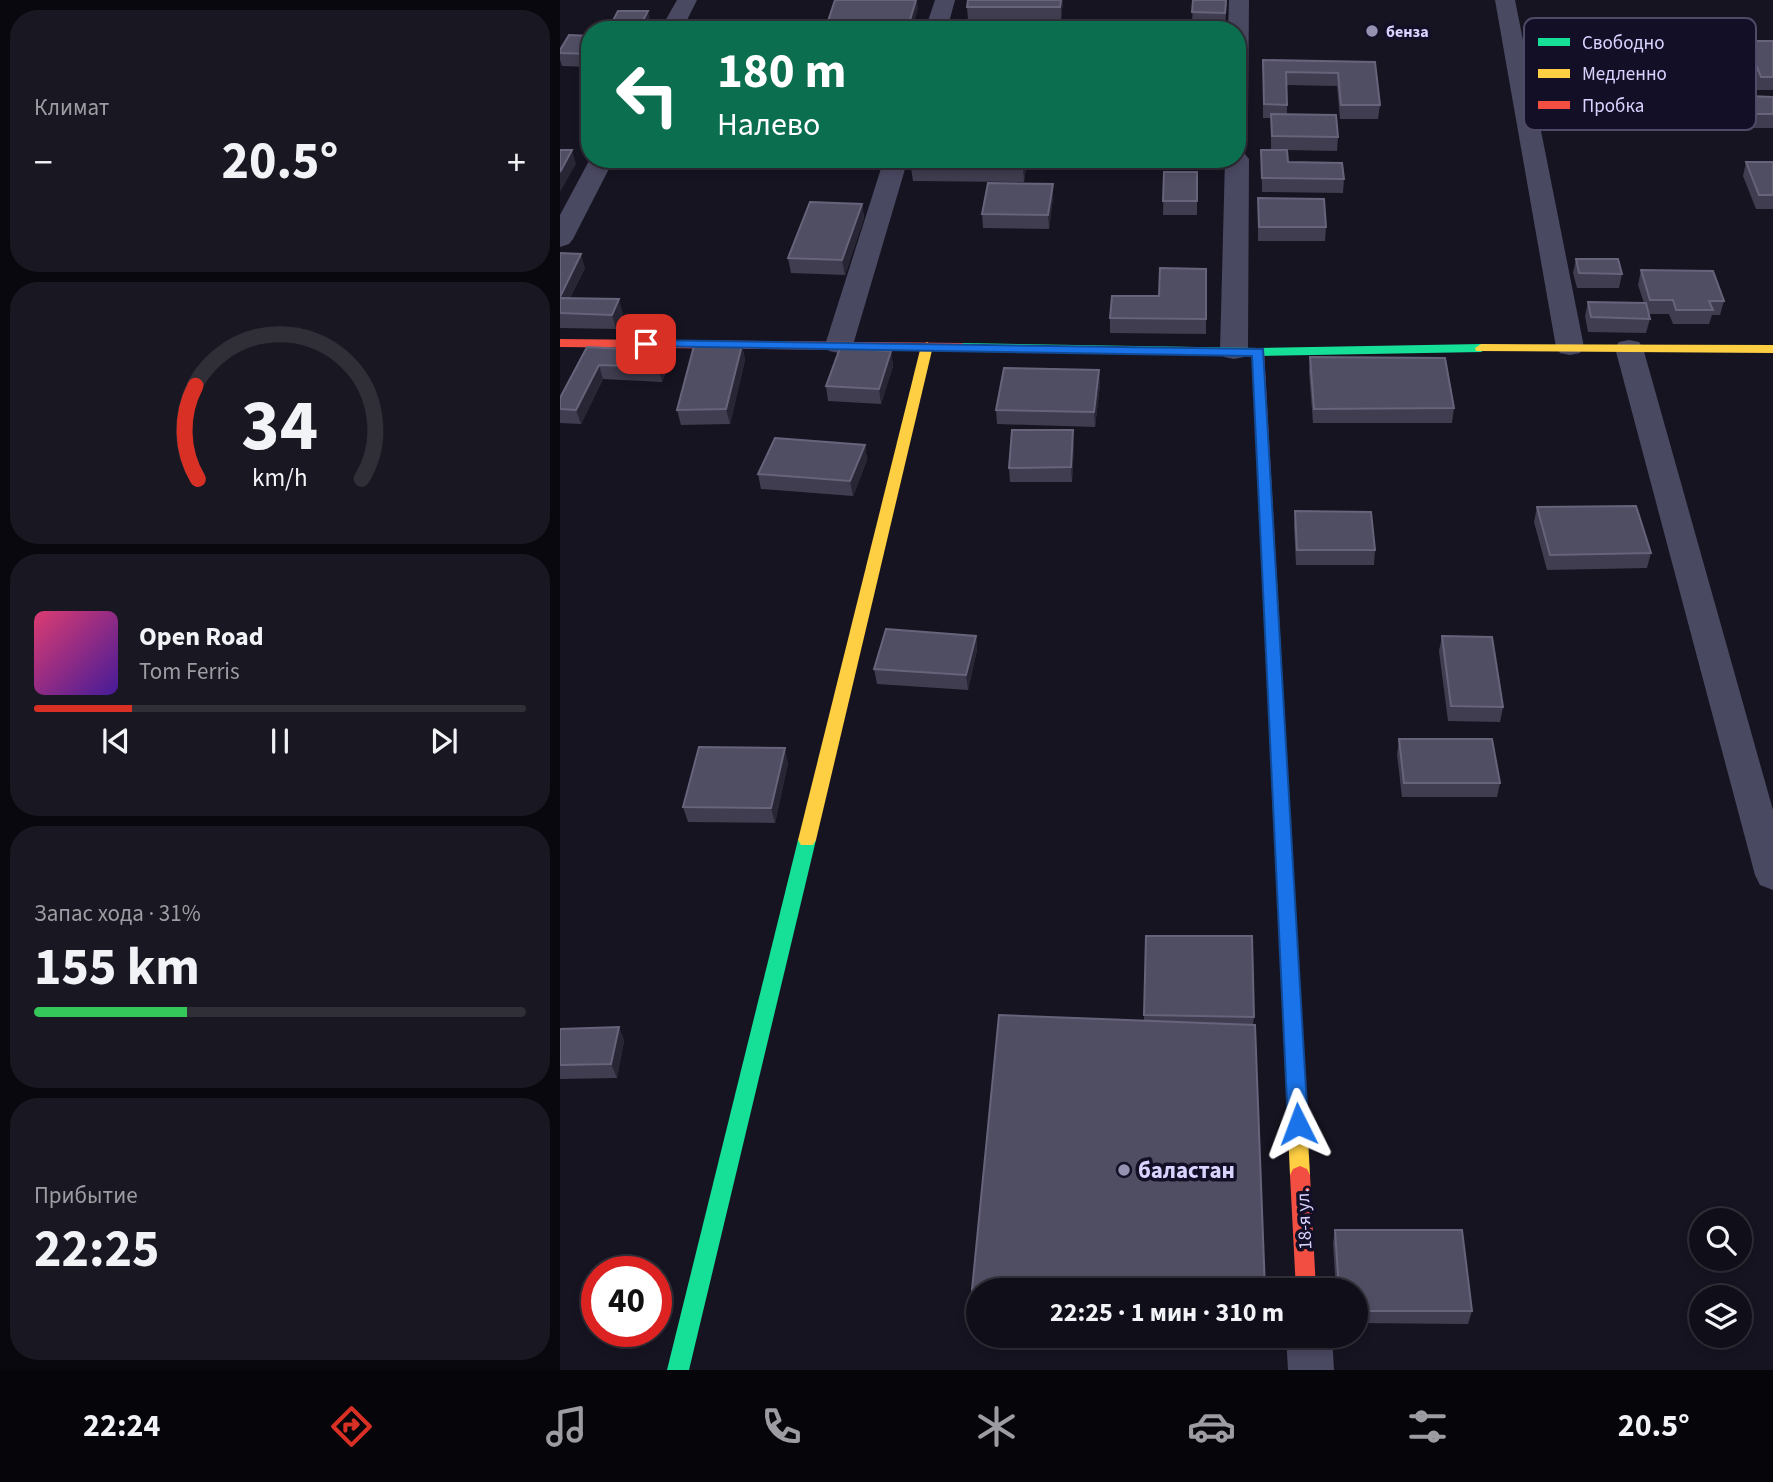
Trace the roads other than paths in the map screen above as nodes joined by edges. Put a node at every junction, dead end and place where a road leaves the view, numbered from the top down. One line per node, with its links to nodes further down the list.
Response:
1 (687, 0): 5 (street)
2 (945, 0): 6 (street)
3 (1239, 0): 7 (street)
4 (1506, 0): 8 (street)
5 (676, 21)
6 (939, 21)
7 (1239, 21)
8 (1524, 98)
9 (1530, 130): 17 (street)
10 (597, 168): 13 (street)
11 (893, 168): 14 (street)
12 (1237, 168): 20 (street)
13 (560, 239)
14 (839, 345): 15 (street); 16 (street)
15 (561, 346)
16 (927, 346): 20 (street); 24 (street)
17 (1570, 348): 18 (street); 20 (street)
18 (1629, 348): 19 (street); 21 (street)
19 (1773, 349)
20 (1246, 352): 22 (street, 18-я ул.)
21 (1773, 875)
22 (1305, 1278)
23 (1310, 1348): 25 (street)
24 (678, 1370)
25 (1311, 1370)

